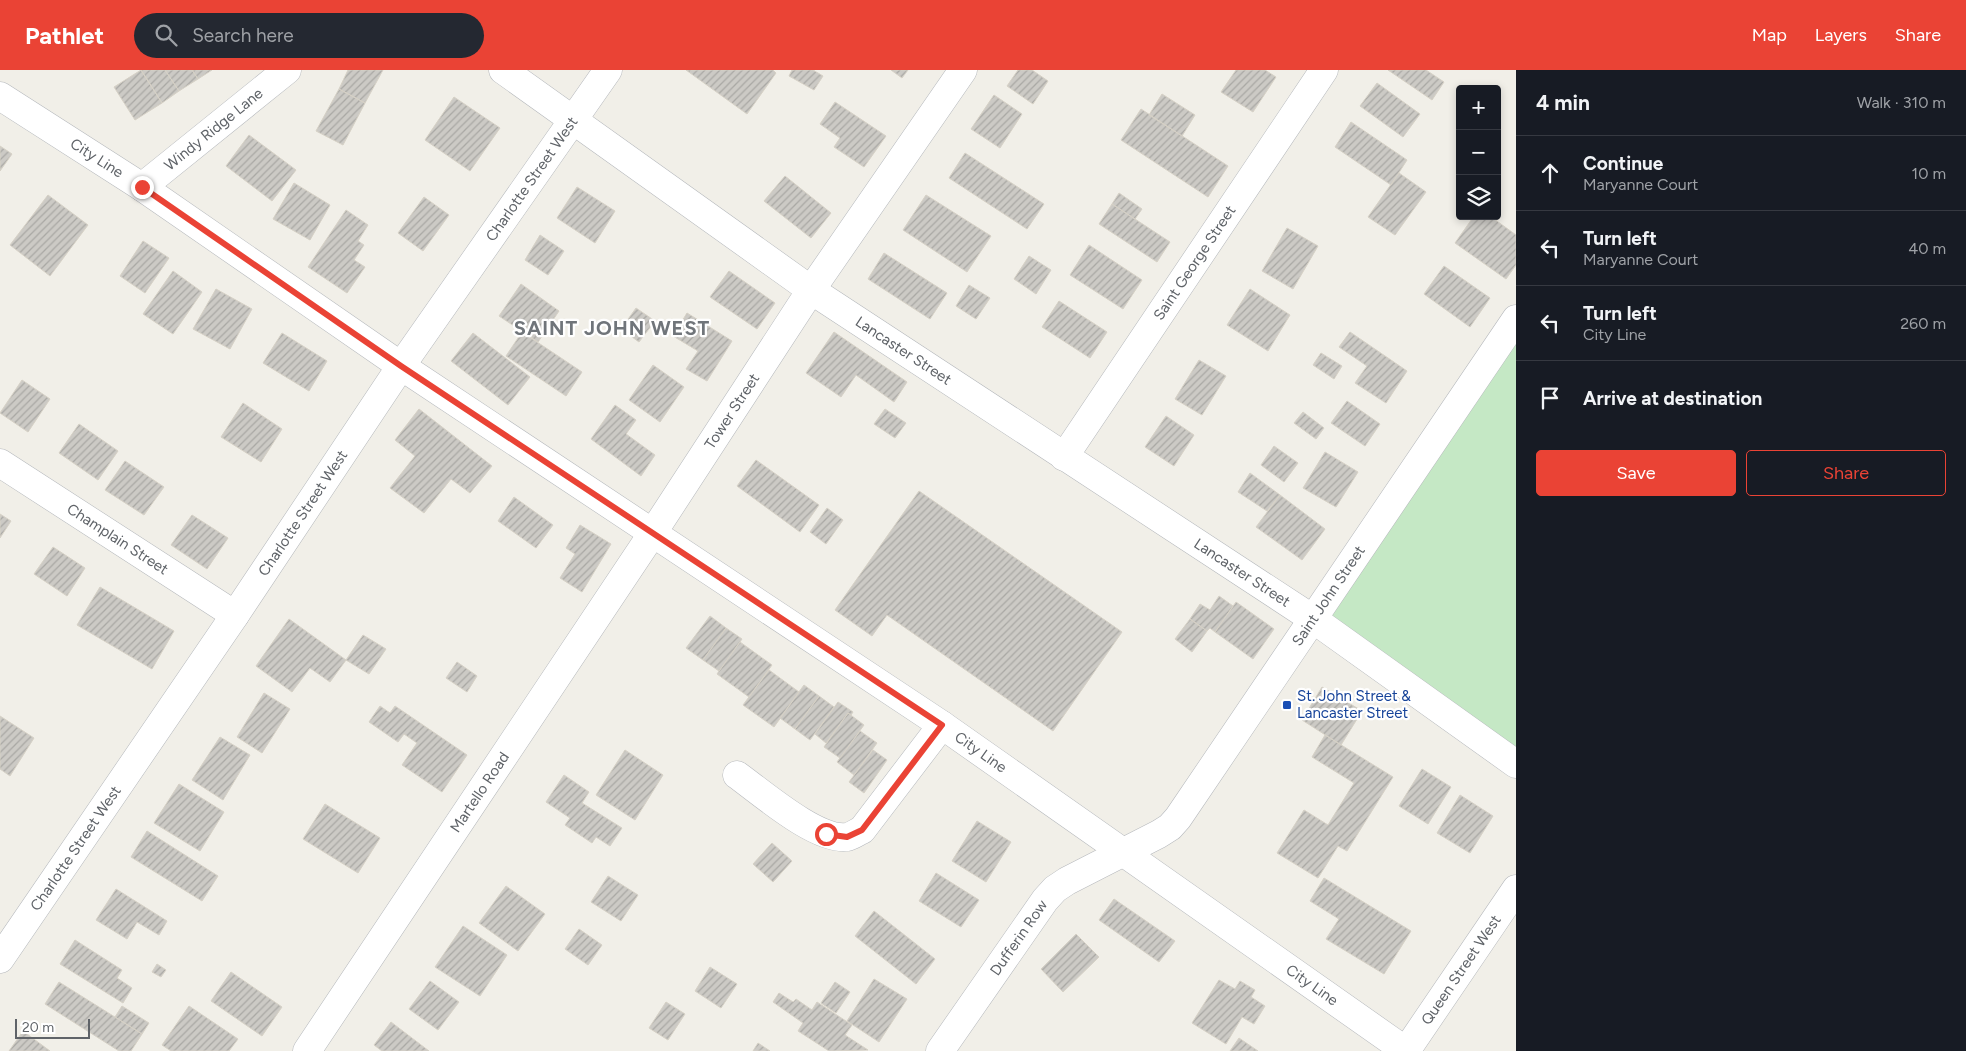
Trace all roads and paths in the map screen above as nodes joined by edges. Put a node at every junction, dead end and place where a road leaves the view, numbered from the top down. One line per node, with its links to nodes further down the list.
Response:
1 (287, 70): 8 (street, Windy Ridge Lane)
2 (503, 70): 7 (street, Lancaster Street)
3 (608, 70): 7 (street, Charlotte Street West)
4 (963, 70): 9 (street, Tower Street)
5 (1324, 70): 12 (street, Saint George Street)
6 (0, 96): 8 (street, City Line)
7 (574, 120): 9 (street, Lancaster Street); 11 (street, Charlotte Street West)
8 (142, 187): 11 (street, City Line)
9 (811, 290): 12 (street, Lancaster Street); 14 (street, Tower Street)
10 (1516, 318): 16 (street, Saint John Street)
11 (401, 366): 14 (street, City Line); 15 (street, Charlotte Street West)
12 (1064, 457): 16 (street, Lancaster Street)
13 (0, 463): 15 (street, Champlain Street)
14 (652, 534): 17 (street, City Line); 23 (street, Martello Road)
15 (235, 615): 22 (street, Charlotte Street West)
16 (1313, 619): 18 (street, Lancaster Street); 20 (street, Saint John Street)
17 (942, 725): 19 (street); 20 (street, City Line)
18 (1516, 764)
19 (737, 775)
20 (1122, 851): 24 (street, Dufferin Row); 25 (street, City Line)
21 (1516, 889): 25 (street, Queen Street West)
22 (0, 959)
23 (307, 1051)
24 (940, 1051)
25 (1406, 1051)

